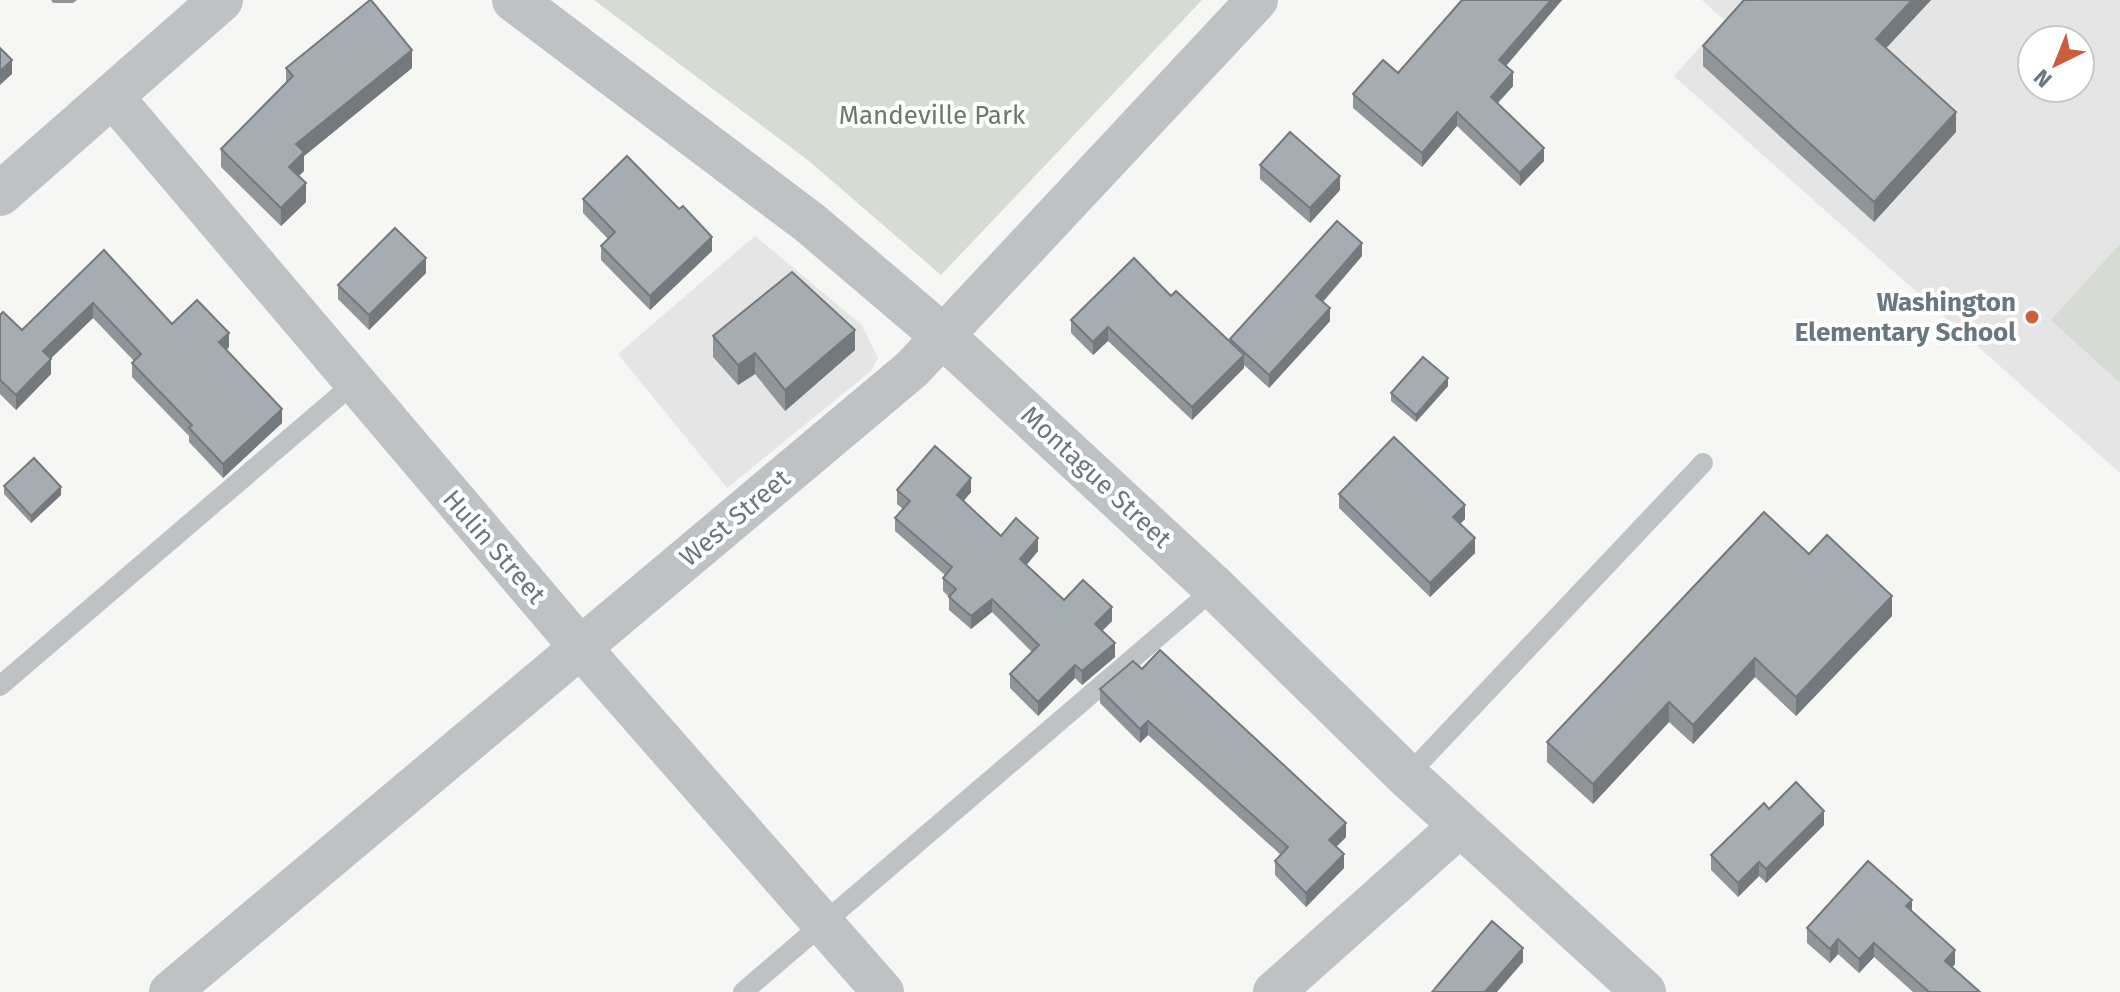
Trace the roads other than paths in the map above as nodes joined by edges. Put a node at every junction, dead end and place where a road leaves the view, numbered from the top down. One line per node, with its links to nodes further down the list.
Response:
1 (221, 0): 4 (street)
2 (514, 0): 6 (street, Montague Street)
3 (1257, 0): 6 (street, West Street)
4 (112, 96): 5 (street); 7 (street, Hulin Street)
5 (0, 194)
6 (944, 337): 9 (street, Montague Street); 10 (street, West Street)
7 (353, 384): 10 (street, Hulin Street); 11 (lane)
8 (1703, 463): 12 (lane)
9 (1215, 588): 12 (street, Montague Street); 14 (lane)
10 (580, 647): 14 (street, Hulin Street); 15 (street, West Street)
11 (0, 686)
12 (1407, 776): 13 (street, Montague Street)
13 (1461, 825): 18 (street); 19 (street, Montague Street)
14 (824, 924): 16 (lane); 17 (street, Hulin Street)
15 (170, 992)
16 (743, 992)
17 (883, 992)
18 (1274, 992)
19 (1644, 992)

